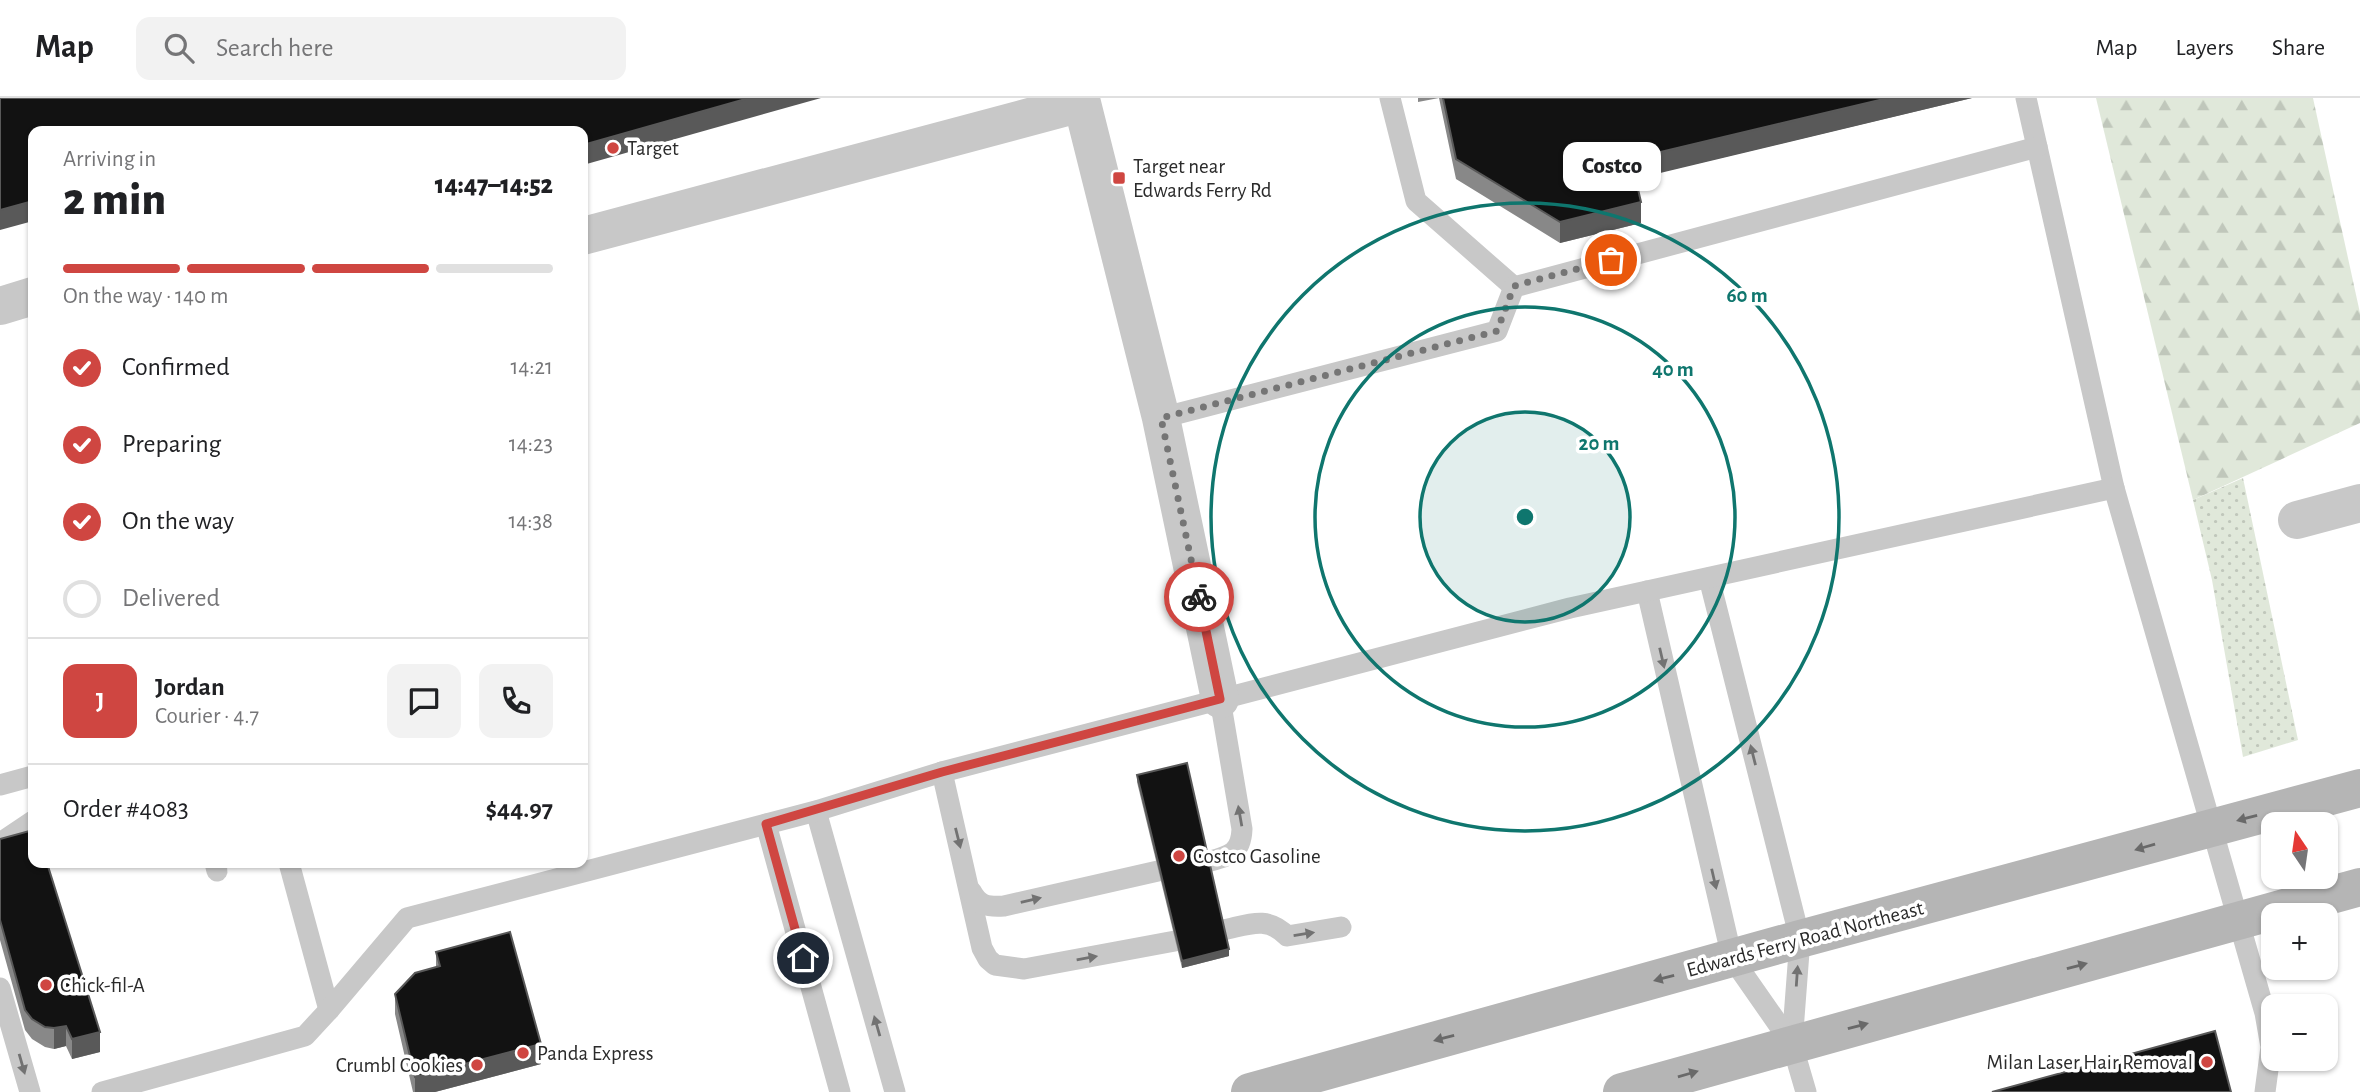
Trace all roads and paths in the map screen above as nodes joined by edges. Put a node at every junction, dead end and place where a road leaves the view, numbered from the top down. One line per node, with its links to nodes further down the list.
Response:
1 (1390, 98): 6 (lane)
2 (2026, 98): 4 (lane)
3 (1083, 101): 5 (street); 9 (street)
4 (2037, 147): 6 (lane); 10 (lane)
5 (588, 235)
6 (1514, 286): 9 (lane)
7 (28, 298): 8 (street)
8 (0, 306)
9 (1161, 418): 15 (street)
10 (2114, 488): 13 (lane); 23 (lane)
11 (2360, 503): 12 (street)
12 (2297, 520)
13 (1709, 578): 14 (lane); 33 (lane, one-way to 13)
14 (1647, 591): 15 (lane); 35 (lane, one-way to 35)
15 (1220, 699): 16 (lane); 25 (lane, one-way to 15)
16 (942, 772): 20 (lane); 29 (lane, one-way to 29)
17 (28, 777): 18 (lane)
18 (0, 785)
19 (2360, 788): 23 (main road, Edwards Ferry Road Northeast, one-way to 23)
20 (816, 811): 22 (lane); 42 (lane, one-way to 20)
21 (28, 824): 24 (lane)
22 (766, 824): 37 (lane); 41 (lane)
23 (2211, 828): 30 (lane); 33 (main road, Edwards Ferry Road Northeast, one-way to 33)
24 (0, 843)
25 (1207, 862)
26 (290, 868): 37 (lane)
27 (1158, 871): 29 (lane, one-way to 27)
28 (2360, 887): 30 (main road)
29 (971, 891): 34 (lane, one-way to 34)
30 (2238, 922): 38 (main road, one-way to 30); 46 (lane)
31 (1341, 927): 32 (lane, one-way to 31)
32 (1223, 930)
33 (1800, 939): 35 (main road, Edwards Ferry Road Northeast); 38 (lane, one-way to 33)
34 (1175, 941)
35 (1732, 958): 38 (lane); 43 (main road, Edwards Ferry Road Northeast, one-way to 43)
36 (0, 988): 39 (lane, one-way to 39)
37 (329, 1010): 40 (lane)
38 (1792, 1044): 44 (main road, one-way to 38); 45 (lane)
39 (30, 1092)
40 (102, 1092)
41 (839, 1092)
42 (895, 1092)
43 (1250, 1092)
44 (1622, 1092)
45 (1806, 1092)
46 (2265, 1092)

